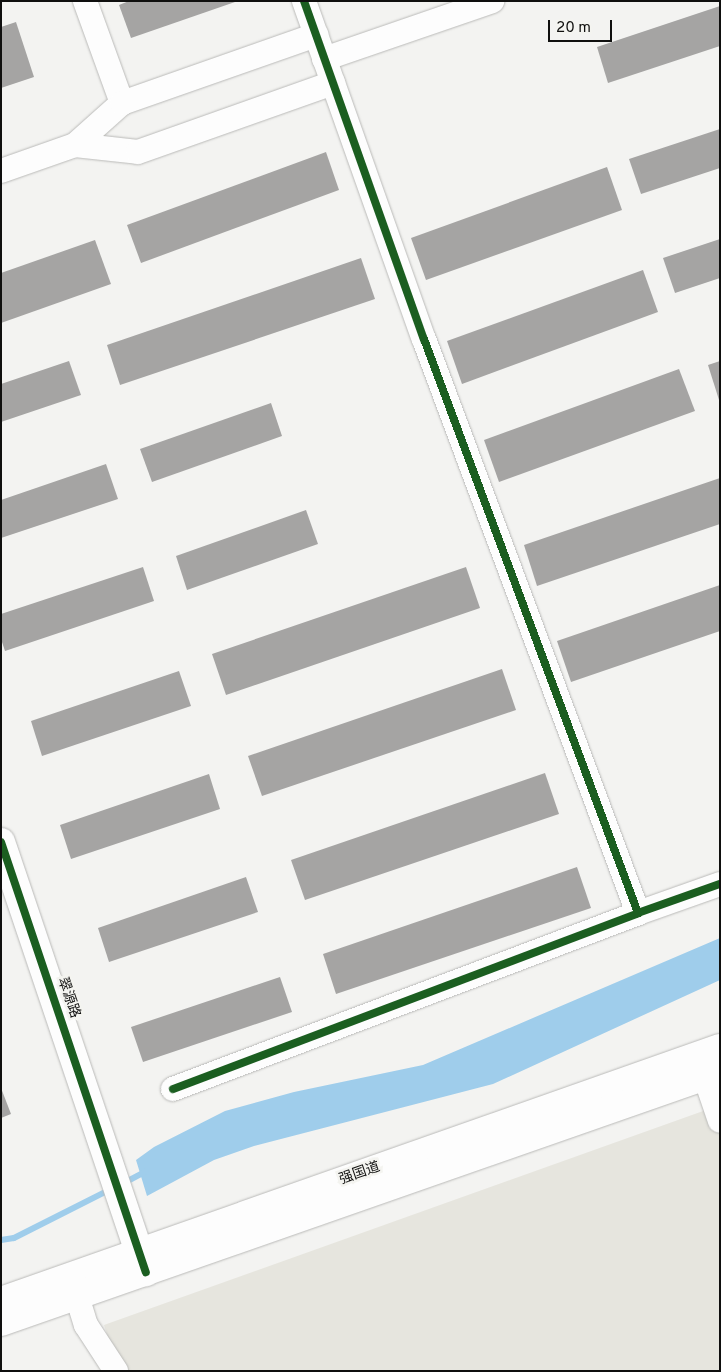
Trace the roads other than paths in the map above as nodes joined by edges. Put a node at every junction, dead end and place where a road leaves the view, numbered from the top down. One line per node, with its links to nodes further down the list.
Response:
1 (85, 1): 7 (street)
2 (304, 1): 4 (street)
3 (492, 1): 5 (street)
4 (316, 35): 5 (street); 7 (street)
5 (324, 59): 6 (street)
6 (333, 82): 8 (street); 12 (street)
7 (122, 104): 8 (street)
8 (75, 145): 9 (street)
9 (1, 171)
10 (1, 842): 16 (main road, 翠源路)
11 (720, 884): 12 (street)
12 (638, 913): 14 (street)
13 (710, 1063): 15 (street); 16 (main road, 强国道)
14 (173, 1089)
15 (720, 1122)
16 (143, 1262): 17 (main road, 强国道); 18 (main road, 强国道)
17 (77, 1296): 19 (main road, 强国道); 20 (street)
18 (1, 1301)
19 (1, 1322)
20 (116, 1371)

